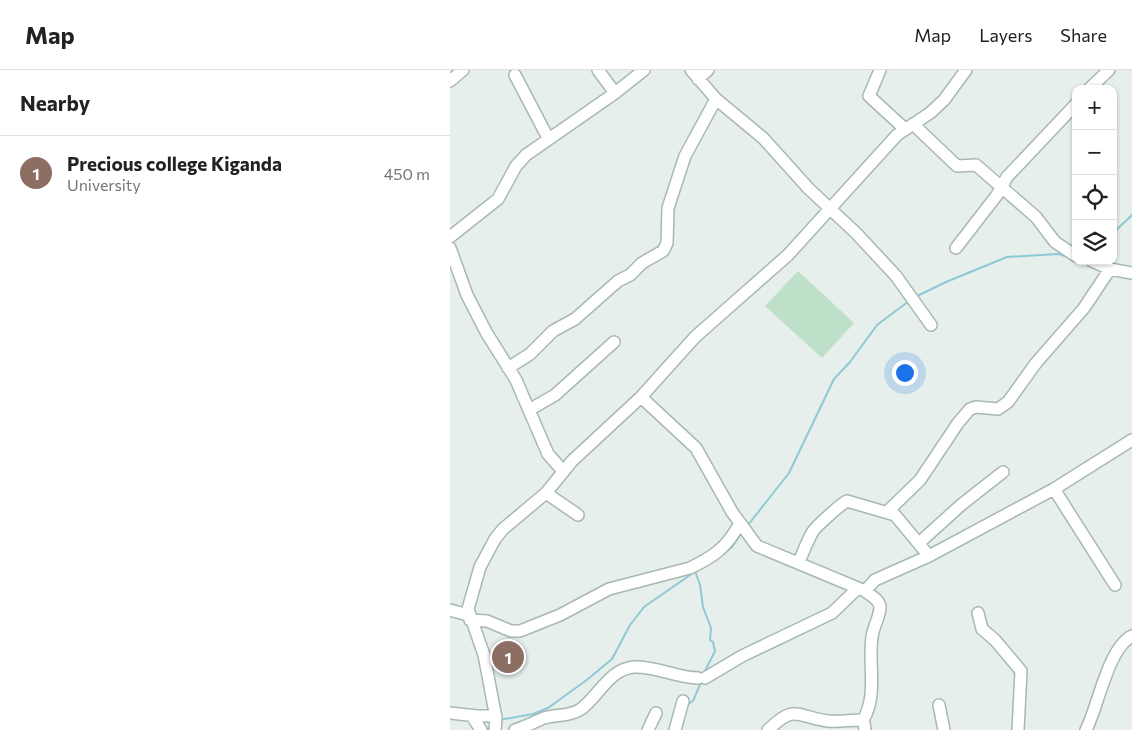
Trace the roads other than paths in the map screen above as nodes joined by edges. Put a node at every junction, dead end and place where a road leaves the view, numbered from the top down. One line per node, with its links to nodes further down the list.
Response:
1 (463, 70): 10 (street)
2 (598, 70): 12 (street)
3 (644, 70): 12 (street)
4 (708, 70): 9 (street)
5 (880, 70): 15 (street)
6 (966, 70): 15 (street)
7 (1109, 70): 11 (street)
8 (516, 75): 16 (street)
9 (694, 75): 13 (street)
10 (450, 81)
11 (1093, 85)
12 (615, 93): 16 (street)
13 (716, 99): 18 (street); 28 (street)
14 (1072, 108): 17 (street)
15 (909, 127): 17 (street); 18 (street)
16 (548, 138): 19 (street)
17 (1001, 187): 21 (street); 22 (street)
18 (831, 208): 26 (street); 29 (street)
19 (450, 237)
20 (450, 248): 28 (street)
21 (956, 248)
22 (1072, 254)
23 (1100, 265): 24 (street)
24 (1110, 270): 25 (street); 36 (street)
25 (1132, 273)
26 (931, 324)
27 (614, 342): 30 (street)
28 (508, 368): 30 (street)
29 (640, 397): 32 (street); 38 (street)
30 (529, 410): 32 (street)
31 (1132, 440): 34 (street)
32 (563, 471): 35 (street)
33 (1003, 472): 39 (street)
34 (1054, 489): 40 (street); 42 (street)
35 (546, 493): 37 (street); 46 (street)
36 (888, 512): 39 (street); 41 (street)
37 (578, 515)
38 (743, 527): 41 (street); 46 (street)
39 (919, 543): 40 (street)
40 (929, 556): 43 (street)
41 (799, 562): 43 (street)
42 (1115, 586)
43 (862, 589): 54 (street); 56 (street)
44 (450, 610): 46 (street)
45 (978, 613): 61 (street)
46 (469, 617): 53 (street)
47 (1132, 636): 62 (street)
48 (683, 701): 58 (street)
49 (939, 704): 60 (street)
50 (450, 713): 52 (street)
51 (656, 713): 57 (street)
52 (472, 716): 53 (street); 55 (street)
53 (496, 722)
54 (864, 725): 59 (street)
55 (481, 730)
56 (516, 730)
57 (648, 730)
58 (675, 730)
59 (768, 730)
60 (944, 730)
61 (1018, 730)
62 (1086, 730)

